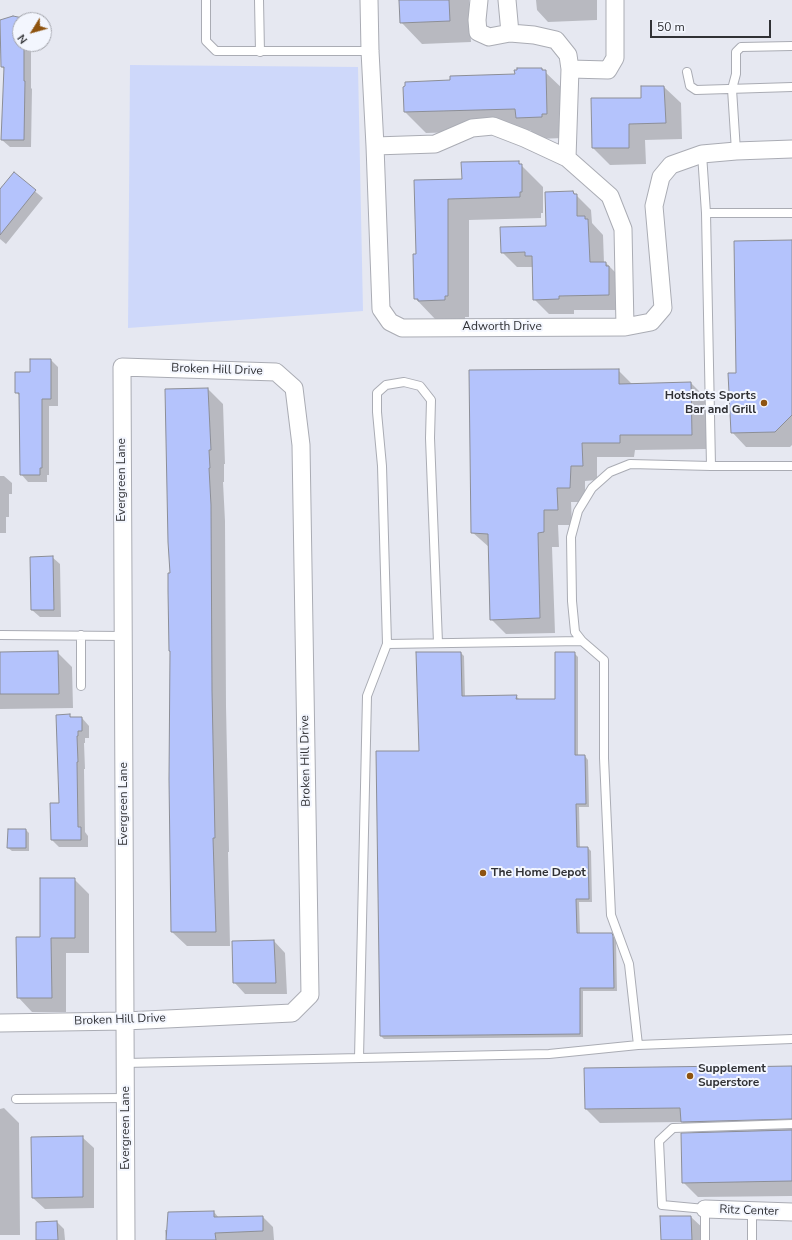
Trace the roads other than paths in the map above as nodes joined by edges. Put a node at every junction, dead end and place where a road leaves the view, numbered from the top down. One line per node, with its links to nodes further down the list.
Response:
1 (206, 0): 10 (lane)
2 (260, 0): 10 (lane)
3 (369, 0): 9 (street, Adworth Drive)
4 (479, 0): 7 (street)
5 (507, 0): 7 (street)
6 (615, 0): 11 (street)
7 (510, 33): 11 (street)
8 (792, 46): 14 (lane)
9 (370, 51): 10 (lane); 15 (street, Adworth Drive)
10 (260, 52)
11 (570, 69): 19 (street)
12 (688, 72): 14 (lane)
13 (792, 87): 14 (lane)
14 (732, 89): 17 (lane)
15 (375, 146): 19 (street); 22 (street, Adworth Drive)
16 (792, 149): 17 (street, Adworth Drive)
17 (736, 151): 18 (street, Adworth Drive)
18 (702, 154): 20 (lane); 22 (street, Adworth Drive)
19 (567, 158): 22 (street)
20 (706, 213): 21 (lane); 24 (lane)
21 (792, 213)
22 (626, 327)
23 (122, 367): 28 (street, Evergreen Lane); 33 (street, Broken Hill Drive)
24 (711, 466): 25 (lane); 29 (lane)
25 (792, 466)
26 (0, 635): 27 (lane)
27 (81, 635): 28 (lane); 32 (lane)
28 (123, 636): 33 (street, Evergreen Lane)
29 (582, 641): 30 (lane); 36 (lane)
30 (438, 643): 31 (lane); 31 (lane)
31 (387, 644): 37 (lane)
32 (81, 686)
33 (126, 1021): 34 (street, Broken Hill Drive); 38 (street, Evergreen Lane)
34 (0, 1023)
35 (792, 1040): 36 (lane)
36 (638, 1045): 37 (lane)
37 (359, 1058): 38 (lane)
38 (126, 1063): 39 (street, Evergreen Lane)
39 (125, 1098): 40 (lane); 45 (street, Evergreen Lane)
40 (16, 1099)
41 (792, 1124): 42 (lane)
42 (705, 1209): 43 (street, Ritz Center); 46 (lane)
43 (752, 1212): 44 (street, Ritz Center); 47 (lane)
44 (792, 1212)
45 (126, 1240)
46 (705, 1240)
47 (752, 1240)

